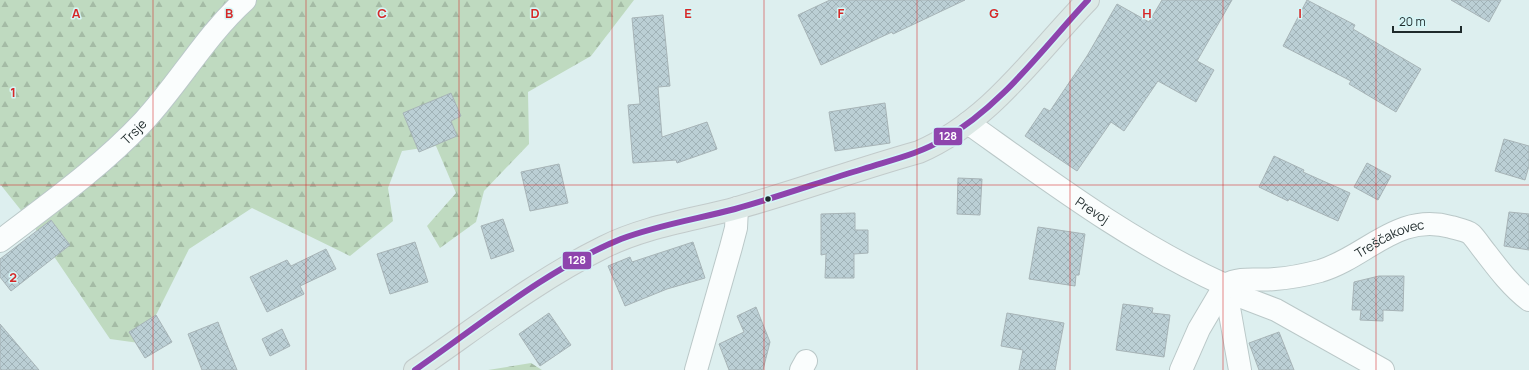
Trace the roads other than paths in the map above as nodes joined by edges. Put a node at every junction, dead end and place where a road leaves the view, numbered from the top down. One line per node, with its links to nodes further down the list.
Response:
1 (245, 0): 5 (street, Trsje)
2 (1088, 0): 3 (main road)
3 (968, 123): 4 (main road); 6 (street, Prevoj)
4 (737, 208): 8 (main road); 9 (street)
5 (0, 240)
6 (1225, 285): 7 (street, Treščakovec); 10 (street); 11 (street); 12 (street, Prevoj)
7 (1529, 300)
8 (415, 370)
9 (696, 370)
10 (1180, 370)
11 (1240, 370)
12 (1383, 370)

